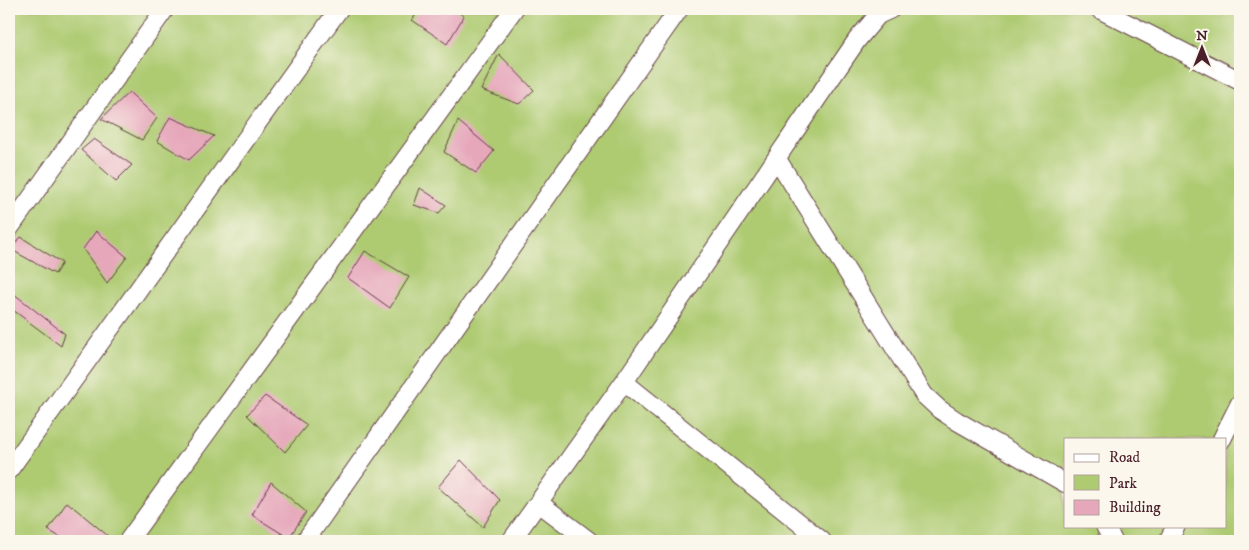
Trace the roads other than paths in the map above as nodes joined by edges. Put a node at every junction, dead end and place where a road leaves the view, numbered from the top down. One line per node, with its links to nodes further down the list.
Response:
1 (165, 9): 9 (street)
2 (339, 9): 13 (street)
3 (514, 9): 18 (street)
4 (679, 9): 19 (street)
5 (891, 9): 8 (street)
6 (1099, 9): 7 (street)
7 (1240, 81)
8 (776, 159): 10 (street); 14 (street)
9 (9, 229)
10 (624, 382): 15 (street); 22 (street)
11 (1240, 403): 12 (street)
12 (1222, 438)
13 (9, 470)
14 (1064, 482)
15 (539, 503): 20 (street); 21 (street)
16 (1106, 528): 23 (street)
17 (1175, 528): 24 (street)
18 (128, 541)
19 (305, 541)
20 (512, 541)
21 (589, 541)
22 (822, 541)
23 (1113, 541)
24 (1168, 541)

